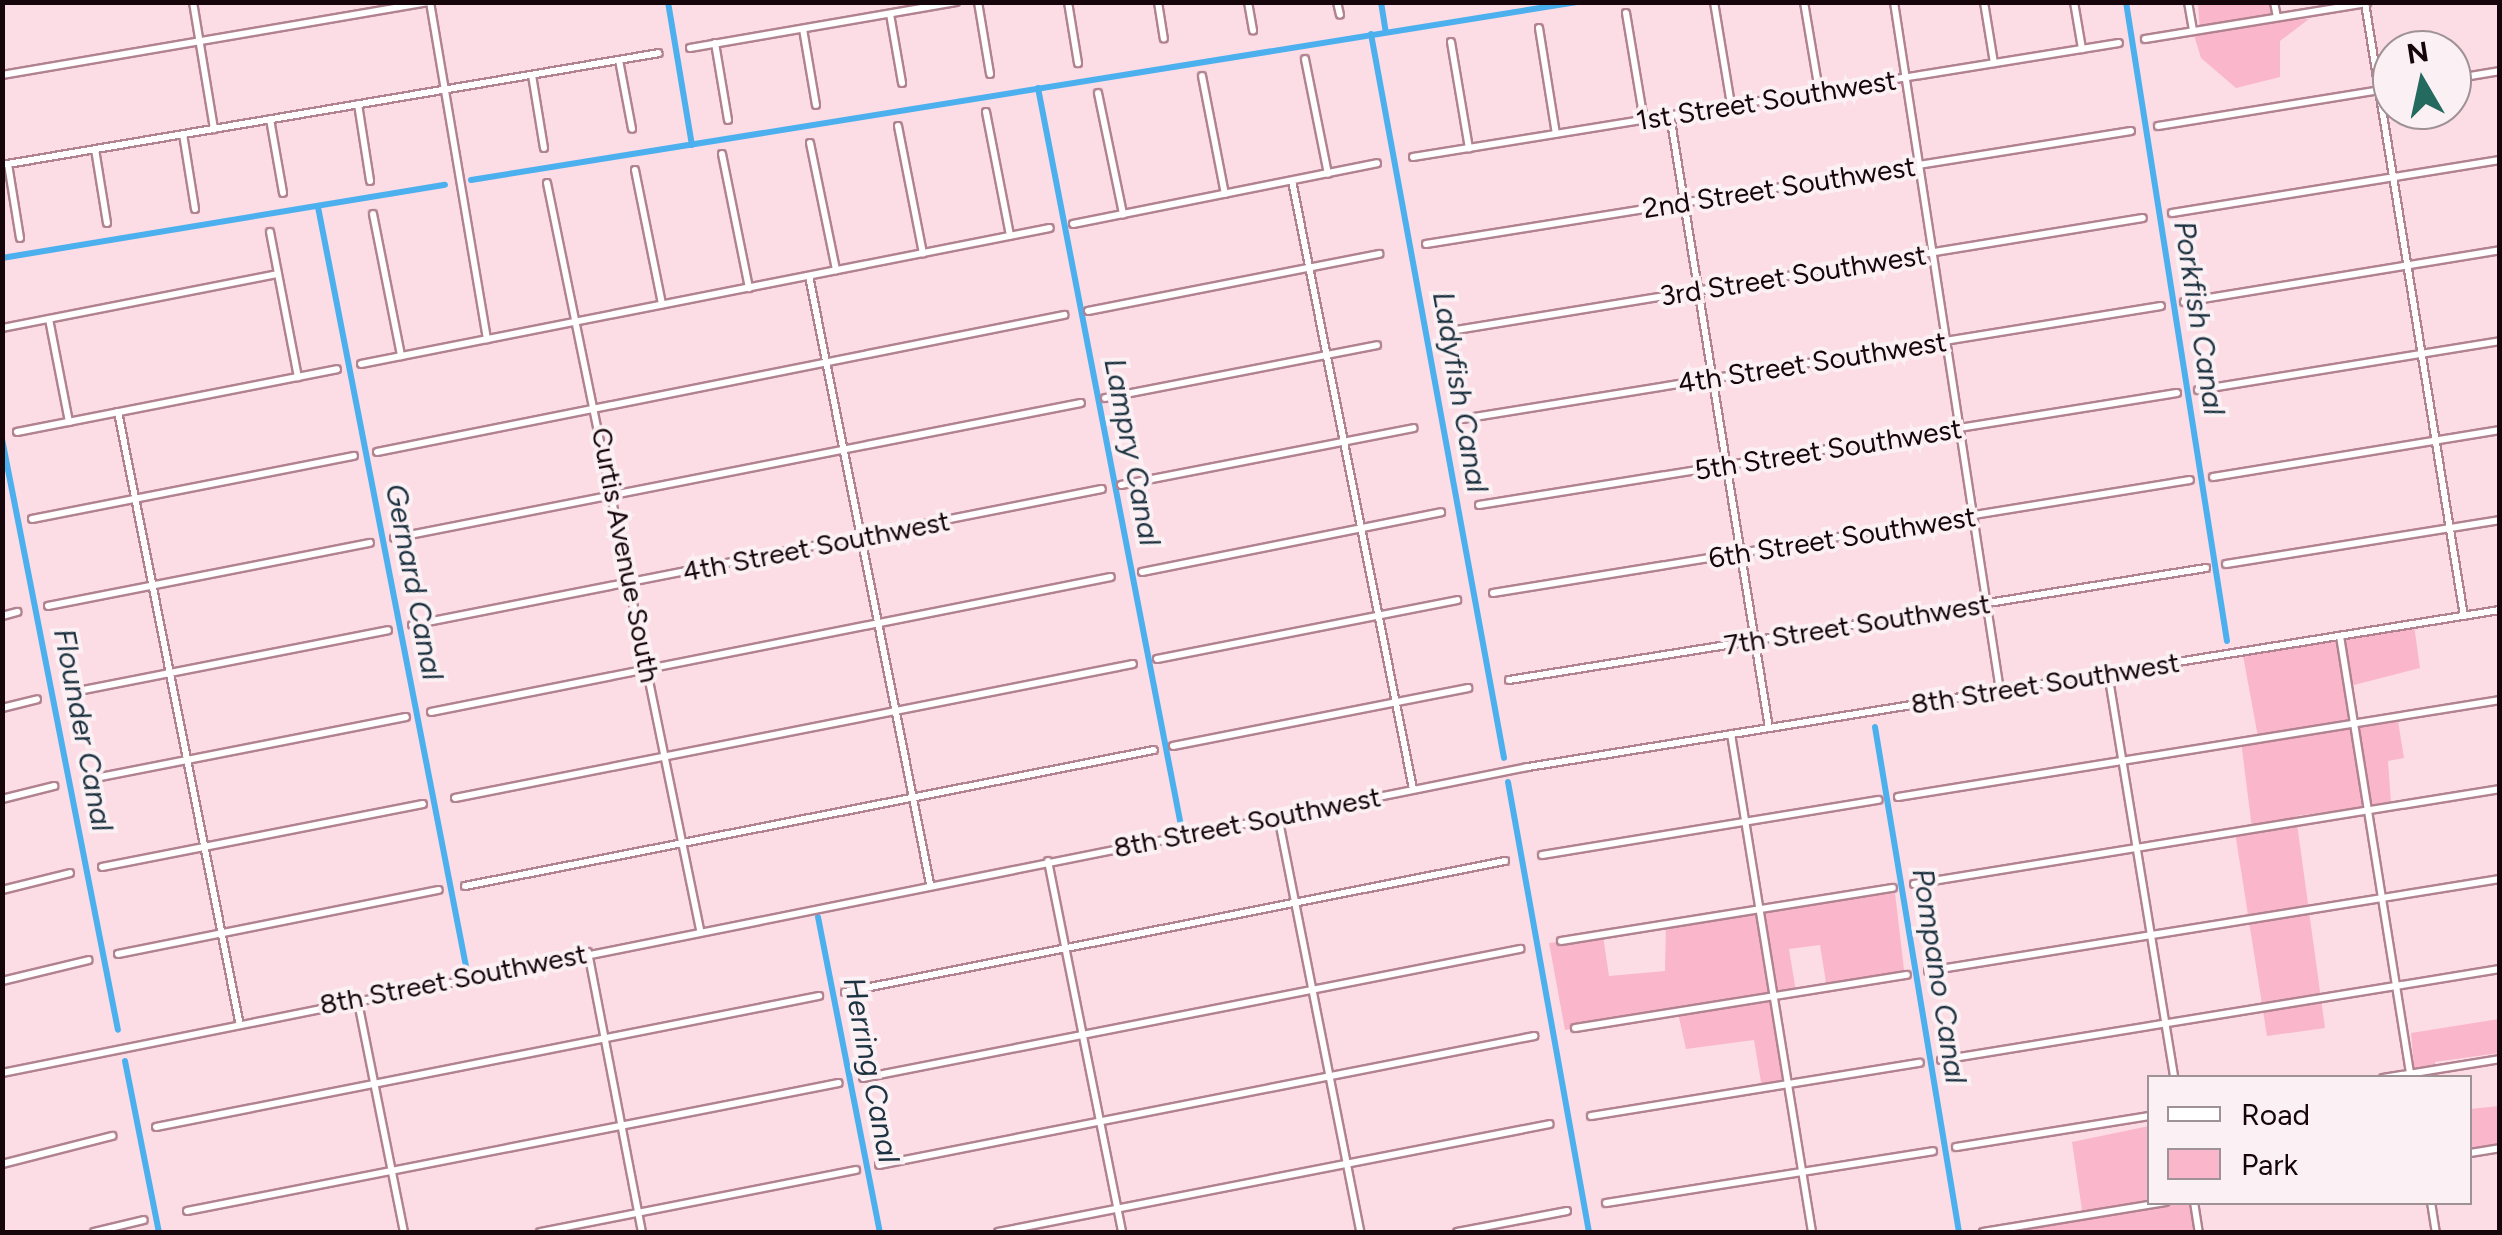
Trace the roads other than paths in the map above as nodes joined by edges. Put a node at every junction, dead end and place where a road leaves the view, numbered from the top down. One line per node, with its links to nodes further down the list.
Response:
1 (193, 2): 30 (street)
2 (429, 2): 30 (street); 49 (street)
3 (956, 2): 18 (street)
4 (978, 2): 42 (street)
5 (1068, 2): 39 (street)
6 (1158, 2): 27 (street)
7 (1248, 2): 26 (street)
8 (1338, 2): 21 (street)
9 (1714, 2): 55 (street)
10 (1804, 2): 50 (street)
11 (1894, 2): 47 (street)
12 (1984, 2): 40 (street)
13 (2074, 2): 35 (street)
14 (2188, 2): 25 (street)
15 (2274, 2): 22 (street)
16 (2367, 3): 17 (street); 29 (street)
17 (2346, 4): 22 (street)
18 (905, 7): 20 (street)
19 (1626, 13): 60 (street)
20 (890, 14): 24 (street); 48 (street)
21 (1340, 15)
22 (2277, 17): 25 (street)
23 (1540, 28): 68 (street)
24 (803, 29): 33 (street); 54 (street)
25 (2193, 30): 28 (street)
26 (1253, 32)
27 (1164, 39)
28 (2145, 39)
29 (2372, 39)
30 (199, 41): 43 (street); 63 (street)
31 (1452, 42): 71 (street)
32 (2119, 43): 35 (street, 1st Street Southwest)
33 (716, 44): 34 (street); 59 (street)
34 (690, 48)
35 (2082, 49): 40 (street, 1st Street Southwest)
36 (659, 53): 38 (street)
37 (1305, 59): 80 (street)
38 (619, 60): 44 (street); 64 (street)
39 (1078, 62)
40 (1994, 63): 47 (street, 1st Street Southwest)
41 (2500, 71): 45 (street)
42 (990, 74)
43 (2, 75)
44 (532, 75): 49 (street); 70 (street)
45 (2472, 75)
46 (1202, 76): 86 (street)
47 (1906, 77): 50 (street, 1st Street Southwest); 78 (street)
48 (902, 83)
49 (444, 90): 53 (street); 120 (street)
50 (1819, 91): 55 (street, 1st Street Southwest)
51 (2372, 91): 62 (street)
52 (1098, 93): 90 (street)
53 (358, 104): 58 (street); 82 (street)
54 (816, 105)
55 (1731, 105): 57 (street, 1st Street Southwest)
56 (986, 112): 97 (street)
57 (1670, 115): 60 (street, 1st Street Southwest); 87 (street)
58 (270, 119): 63 (street); 85 (street)
59 (728, 120)
60 (1644, 120): 68 (street, 1st Street Southwest)
61 (898, 126): 102 (street)
62 (2158, 126)
63 (214, 129): 67 (street)
64 (632, 129)
65 (2132, 130): 78 (street, 2nd Street Southwest)
66 (2386, 130): 81 (street)
67 (183, 134): 72 (street); 88 (street)
68 (1556, 134): 71 (street, 1st Street Southwest)
69 (810, 143): 106 (street)
70 (544, 148)
71 (1469, 148): 74 (street, 1st Street Southwest)
72 (95, 149): 76 (street); 93 (street)
73 (722, 154): 109 (street)
74 (1414, 157)
75 (2500, 160): 81 (street)
76 (5, 164): 98 (street)
77 (1377, 164): 80 (street)
78 (1915, 165): 87 (street, 2nd Street Southwest); 101 (street)
79 (635, 170): 112 (street)
80 (1328, 174): 83 (street)
81 (2394, 178): 91 (street); 104 (street)
82 (370, 181)
83 (1292, 181): 86 (street); 105 (street)
84 (547, 183): 117 (street, Curtis Avenue South)
85 (283, 193)
86 (1226, 194): 90 (street)
87 (1684, 203): 99 (street, 2nd Street Southwest); 110 (street)
88 (196, 209)
89 (373, 214): 126 (street)
90 (1123, 214): 94 (street)
91 (2172, 214)
92 (2142, 218): 101 (street, 3rd Street Southwest)
93 (108, 222)
94 (1073, 224)
95 (1050, 228): 97 (street)
96 (270, 232): 107 (street)
97 (1010, 236): 102 (street)
98 (20, 238)
99 (1426, 244)
100 (2500, 250): 104 (street)
101 (1929, 253): 110 (street, 3rd Street Southwest); 121 (street)
102 (922, 254): 106 (street)
103 (1379, 254): 105 (street)
104 (2408, 266): 111 (street); 124 (street)
105 (1310, 268): 114 (street); 125 (street)
106 (836, 270): 108 (street)
107 (278, 274): 116 (street); 130 (street)
108 (810, 276): 109 (street); 127 (street)
109 (749, 288): 112 (street)
110 (1698, 290): 119 (street, 3rd Street Southwest); 131 (street)
111 (2184, 302)
112 (662, 304): 117 (street)
113 (2161, 306): 121 (street, 4th Street Southwest)
114 (1088, 311)
115 (1064, 316): 127 (street)
116 (49, 319): 118 (street); 139 (street)
117 (575, 322): 120 (street); 136 (street, Curtis Avenue South)
118 (2, 328)
119 (1444, 332)
120 (487, 339): 126 (street)
121 (1944, 340): 131 (street, 4th Street Southwest); 141 (street)
122 (2500, 340): 124 (street)
123 (1377, 345): 125 (street)
124 (2422, 353): 132 (street); 144 (street)
125 (1327, 354): 134 (street); 145 (street)
126 (401, 356): 128 (street)
127 (826, 362): 136 (street); 146 (street)
128 (361, 364)
129 (337, 369): 130 (street)
130 (298, 377): 137 (street)
131 (1712, 378): 138 (street, 4th Street Southwest); 149 (street)
132 (2198, 390)
133 (2176, 393): 141 (street, 5th Street Southwest)
134 (1105, 398)
135 (1082, 402): 146 (street)
136 (597, 408): 147 (street); 154 (street, Curtis Avenue South)
137 (118, 412): 139 (street); 155 (street)
138 (1462, 419)
139 (69, 422): 143 (street)
140 (1414, 428): 145 (street)
141 (1958, 428): 149 (street, 5th Street Southwest); 158 (street)
142 (2500, 430): 144 (street)
143 (18, 432)
144 (2436, 440): 150 (street); 162 (street)
145 (1344, 442): 152 (street); 161 (street)
146 (844, 450): 154 (street); 163 (street)
147 (378, 452)
148 (354, 456): 155 (street)
149 (1726, 465): 156 (street, 5th Street Southwest); 166 (street)
150 (2213, 476)
151 (2190, 480): 158 (street, 6th Street Southwest)
152 (1121, 485)
153 (1102, 489): 163 (street, 4th Street Southwest)
154 (614, 495): 164 (street); 171 (street, Curtis Avenue South)
155 (136, 499): 159 (street); 172 (street)
156 (1479, 505)
157 (1441, 512): 161 (street)
158 (1972, 516): 166 (street, 6th Street Southwest); 175 (street)
159 (32, 520)
160 (2500, 520): 162 (street)
161 (1361, 528): 169 (street); 179 (street)
162 (2450, 528): 167 (street); 181 (street)
163 (861, 536): 171 (street, 4th Street Southwest); 182 (street)
164 (394, 538)
165 (370, 543): 172 (street)
166 (1740, 553): 173 (street, 6th Street Southwest); 186 (street)
167 (2226, 564)
168 (2206, 568): 175 (street, 7th Street Southwest)
169 (1142, 572)
170 (1111, 577): 182 (street)
171 (632, 582): 183 (street, 4th Street Southwest); 189 (street, Curtis Avenue South)
172 (153, 586): 176 (street); 190 (street)
173 (1493, 593)
174 (1457, 600): 179 (street)
175 (1985, 603): 186 (street, 7th Street Southwest); 194 (street)
176 (48, 606)
177 (2500, 610): 181 (street, 8th Street Southwest)
178 (17, 612): 180 (street)
179 (1378, 615): 187 (street); 198 (street)
180 (2, 616)
181 (2464, 616): 185 (street, 8th Street Southwest)
182 (878, 624): 189 (street); 200 (street)
183 (412, 625)
184 (388, 630): 190 (street)
185 (2340, 636): 191 (street, 8th Street Southwest); 203 (street)
186 (1755, 640): 192 (street, 7th Street Southwest); 204 (street)
187 (1157, 659)
188 (1133, 664): 200 (street)
189 (648, 669): 201 (street); 208 (street, Curtis Avenue South)
190 (170, 673): 195 (street); 209 (street)
191 (2108, 673): 194 (street, 8th Street Southwest); 210 (street)
192 (1509, 680)
193 (1468, 688): 198 (street)
194 (2000, 691): 204 (street, 8th Street Southwest)
195 (68, 693)
196 (37, 699): 199 (street)
197 (2500, 700): 203 (street)
198 (1396, 702): 206 (street); 213 (street)
199 (2, 708)
200 (896, 710): 208 (street); 217 (street)
201 (432, 712)
202 (406, 717): 209 (street)
203 (2354, 723): 210 (street); 221 (street)
204 (1769, 728): 205 (street, 8th Street Southwest)
205 (1731, 734): 213 (street, 8th Street Southwest); 223 (street)
206 (1173, 746)
207 (1154, 750): 217 (street)
208 (666, 756): 216 (street); 224 (street, Curtis Avenue South)
209 (188, 760): 211 (street); 225 (street)
210 (2122, 761): 215 (street); 226 (street)
211 (84, 780)
212 (54, 786): 218 (street)
213 (1413, 789): 222 (street, 8th Street Southwest)
214 (2500, 789): 221 (street)
215 (1898, 797)
216 (455, 798)
217 (912, 798): 224 (street); 233 (street)
218 (2, 799)
219 (1879, 800): 223 (street)
220 (423, 804): 225 (street)
221 (2368, 811): 226 (street); 239 (street)
222 (1278, 816): 228 (street, 8th Street Southwest); 240 (street)
223 (1745, 821): 227 (street); 241 (street)
224 (683, 843): 235 (street); 242 (street, Curtis Avenue South)
225 (204, 847): 230 (street); 243 (street)
226 (2136, 848): 234 (street); 244 (street)
227 (1542, 854)
228 (1048, 861): 233 (street, 8th Street Southwest); 246 (street)
229 (1505, 861): 240 (street)
230 (102, 867)
231 (70, 873): 237 (street)
232 (2500, 879): 239 (street)
233 (930, 884): 242 (street, 8th Street Southwest)
234 (1914, 884)
235 (465, 886)
236 (1893, 888): 241 (street)
237 (2, 890)
238 (440, 890): 243 (street)
239 (2382, 898): 244 (street); 255 (street)
240 (1295, 903): 246 (street); 256 (street)
241 (1759, 909): 245 (street); 259 (street)
242 (700, 930): 248 (street, 8th Street Southwest)
243 (222, 934): 249 (street); 261 (street)
244 (2150, 936): 252 (street); 262 (street)
245 (1561, 941)
246 (1065, 948): 257 (street); 264 (street)
247 (1520, 949): 256 (street)
248 (588, 952): 260 (street, 8th Street Southwest); 266 (street)
249 (118, 954)
250 (89, 960): 254 (street)
251 (2500, 969): 255 (street)
252 (1928, 971)
253 (1907, 975): 259 (street)
254 (2, 981)
255 (2396, 986): 262 (street); 272 (street)
256 (1312, 990): 264 (street); 273 (street)
257 (845, 992)
258 (820, 996): 266 (street)
259 (1774, 996): 263 (street); 277 (street)
260 (358, 998): 261 (street, 8th Street Southwest); 276 (street)
261 (238, 1021): 270 (street, 8th Street Southwest)
262 (2165, 1023): 268 (street); 271 (street)
263 (1574, 1028)
264 (1083, 1035): 274 (street); 280 (street)
265 (1534, 1036): 273 (street)
266 (604, 1039): 276 (street); 282 (street)
267 (2500, 1059): 272 (street)
268 (1941, 1060)
269 (1920, 1063): 277 (street)
270 (2, 1073)
271 (2174, 1075)
272 (2411, 1075)
273 (1330, 1076): 280 (street); 290 (street)
274 (863, 1078)
275 (839, 1083): 282 (street)
276 (375, 1084): 283 (street); 293 (street)
277 (1788, 1084): 278 (street); 294 (street)
278 (1591, 1116)
279 (2147, 1116): 285 (street)
280 (1100, 1122): 291 (street); 299 (street)
281 (1550, 1124): 290 (street)
282 (621, 1126): 293 (street); 302 (street)
283 (156, 1127)
284 (112, 1136): 289 (street)
285 (1956, 1147)
286 (2500, 1148): 288 (street)
287 (1934, 1150): 294 (street)
288 (2472, 1153)
289 (2, 1164)
290 (1346, 1164): 299 (street); 310 (street)
291 (879, 1165)
292 (856, 1170): 302 (street)
293 (392, 1171): 300 (street); 305 (street)
294 (1802, 1172): 295 (street); 312 (street)
295 (1606, 1203)
296 (2148, 1205): 313 (street)
297 (2194, 1205): 314 (street)
298 (2432, 1205): 315 (street)
299 (1117, 1209): 308 (street); 309 (street)
300 (188, 1211)
301 (1567, 1211): 311 (street)
302 (638, 1213): 306 (street); 307 (street)
303 (144, 1220): 304 (street)
304 (94, 1232)
305 (404, 1232)
306 (540, 1232)
307 (642, 1232)
308 (998, 1232)
309 (1122, 1232)
310 (1360, 1232)
311 (1456, 1232)
312 (1812, 1232)
313 (1982, 1232)
314 (2199, 1232)
315 (2436, 1232)

